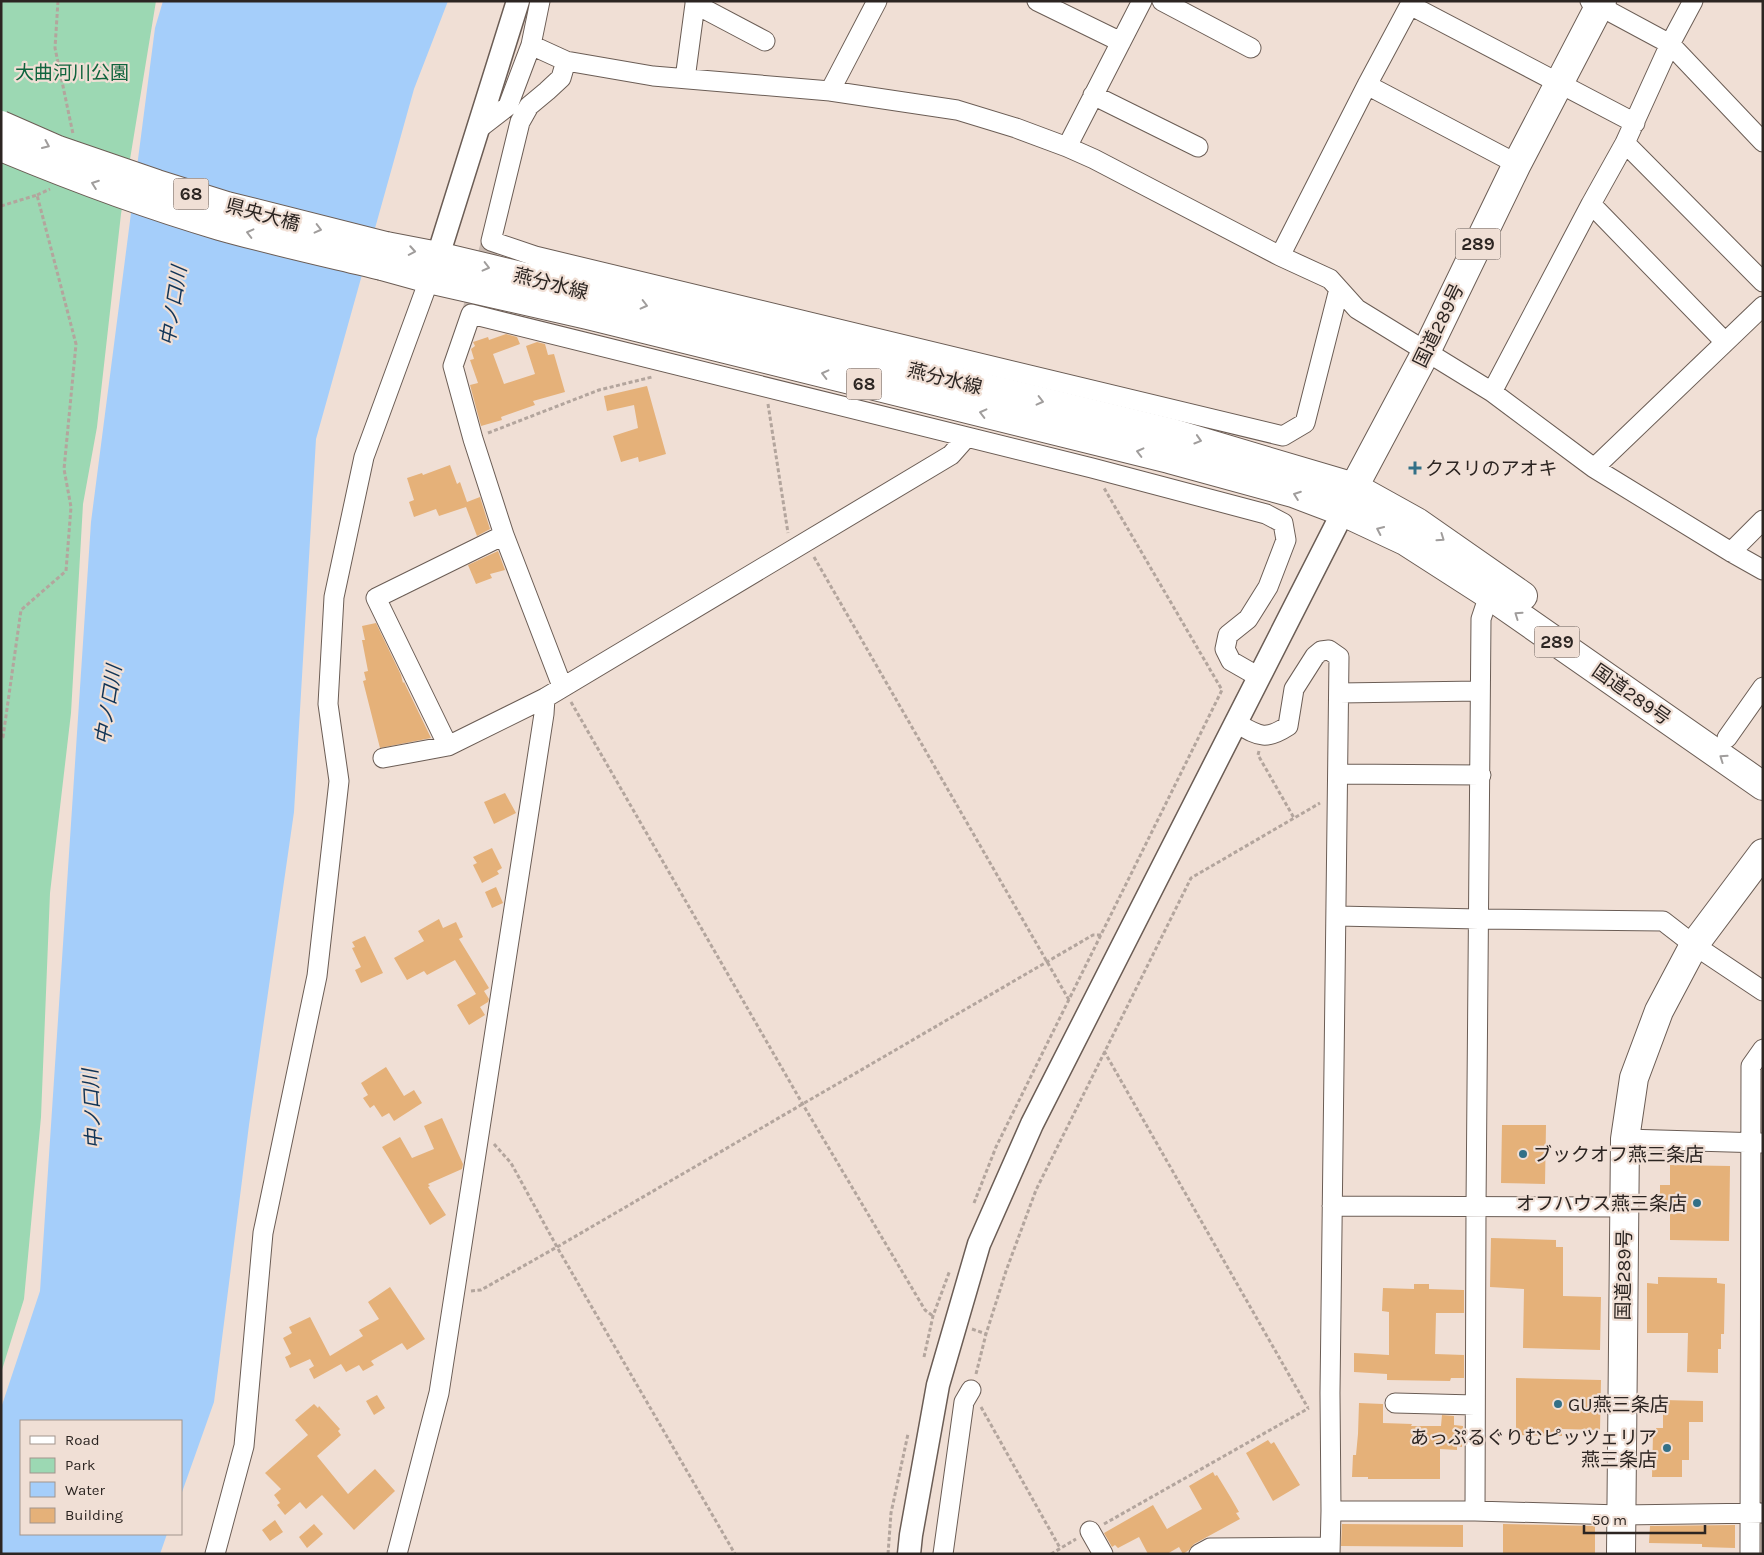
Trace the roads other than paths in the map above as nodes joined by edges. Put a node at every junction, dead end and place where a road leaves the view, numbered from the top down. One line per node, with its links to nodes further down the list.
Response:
1 (518, 1): 24 (street)
2 (540, 1): 14 (street)
3 (878, 1): 20 (street)
4 (1037, 1): 12 (street)
5 (1142, 1): 12 (street)
6 (1162, 1): 15 (street)
7 (1692, 1): 13 (street)
8 (695, 2): 11 (street); 17 (street)
9 (1411, 3): 18 (street); 19 (street)
10 (1597, 3): 13 (street); 18 (main road, 国道289号 / 289)
11 (765, 41)
12 (1121, 42): 21 (street)
13 (1670, 44): 22 (street); 25 (street)
14 (531, 45): 16 (street); 24 (street)
15 (1251, 48)
16 (566, 61): 17 (street); 36 (street)
17 (685, 79): 20 (street)
18 (1559, 84): 22 (street); 30 (main road, 国道289号 / 289)
19 (1367, 85): 30 (street); 33 (street)
20 (830, 91): 28 (street)
21 (1093, 95): 28 (street); 29 (street)
22 (1635, 123): 26 (street)
23 (1, 125): 32 (main road, 県央大橋 / 68, one-way to 32, bridge)
24 (477, 130): 34 (street)
25 (1763, 142)
26 (1625, 143): 31 (street); 35 (street)
27 (1, 147): 32 (main road, 県央大橋 / 68, one-way to 27, bridge)
28 (1067, 147): 33 (street)
29 (1198, 147)
30 (1517, 164): 39 (main road, 国道289号 / 289)
31 (1591, 204): 38 (street); 40 (street)
32 (384, 256): 34 (main road, 燕分水線 / 68)
33 (1280, 256): 36 (street)
34 (434, 268): 43 (main road, 燕分水線 / 68, one-way to 43); 44 (main road, 燕分水線 / 68, one-way to 34); 84 (street)
35 (1763, 282)
36 (1339, 289): 39 (street)
37 (1763, 306): 38 (street)
38 (1725, 342): 42 (street)
39 (1426, 352): 40 (street); 43 (main road, 国道289号 / 289)
40 (1492, 392): 42 (street)
41 (966, 438): 46 (street); 50 (street); 51 (street)
42 (1594, 468): 47 (street)
43 (1354, 487): 44 (main road, 国道289号 / 289); 57 (main road, 国道289号 / 289, one-way to 57)
44 (1343, 512): 49 (main road, 国道289号 / 289, one-way to 44); 50 (street)
45 (1763, 520): 47 (street)
46 (504, 535): 51 (street); 58 (street)
47 (1730, 552): 48 (street)
48 (1763, 570)
49 (1489, 595): 53 (street); 63 (main road, 国道289号 / 289, one-way to 49)
50 (1259, 677): 56 (street)
51 (562, 686): 55 (street)
52 (1763, 687): 57 (street)
53 (1480, 691): 54 (street); 62 (street)
54 (1339, 693): 56 (street); 61 (street)
55 (545, 698): 58 (street); 85 (street)
56 (1236, 723): 86 (street)
57 (1727, 738): 60 (main road, 国道289号 / 289)
58 (448, 746): 59 (street)
59 (383, 758)
60 (1763, 763)
61 (1338, 774): 62 (street); 65 (street)
62 (1481, 775): 66 (street)
63 (1763, 786)
64 (1763, 853): 67 (main road, 国道289号)
65 (1337, 916): 66 (street); 72 (street)
66 (1479, 920): 67 (street); 74 (street)
67 (1694, 945): 68 (street); 70 (main road, 国道289号)
68 (1763, 991)
69 (1763, 1049): 71 (street)
70 (1625, 1139): 71 (street); 73 (main road, 国道289号)
71 (1757, 1143): 80 (street)
72 (1332, 1206): 74 (street); 78 (street)
73 (1624, 1206): 74 (street); 81 (main road, 国道289号)
74 (1476, 1207): 77 (street)
75 (972, 1390): 87 (street)
76 (1395, 1403): 77 (street)
77 (1475, 1405): 79 (street)
78 (1331, 1511): 79 (street); 83 (street)
79 (1475, 1511): 81 (street)
80 (1756, 1513): 81 (street); 91 (street)
81 (1620, 1515): 90 (main road, 国道289号)
82 (1090, 1531): 88 (street)
83 (1330, 1550): 89 (street)
84 (214, 1554)
85 (397, 1554)
86 (909, 1554)
87 (943, 1554)
88 (1103, 1554)
89 (1199, 1554)
90 (1621, 1554)
91 (1750, 1554)

